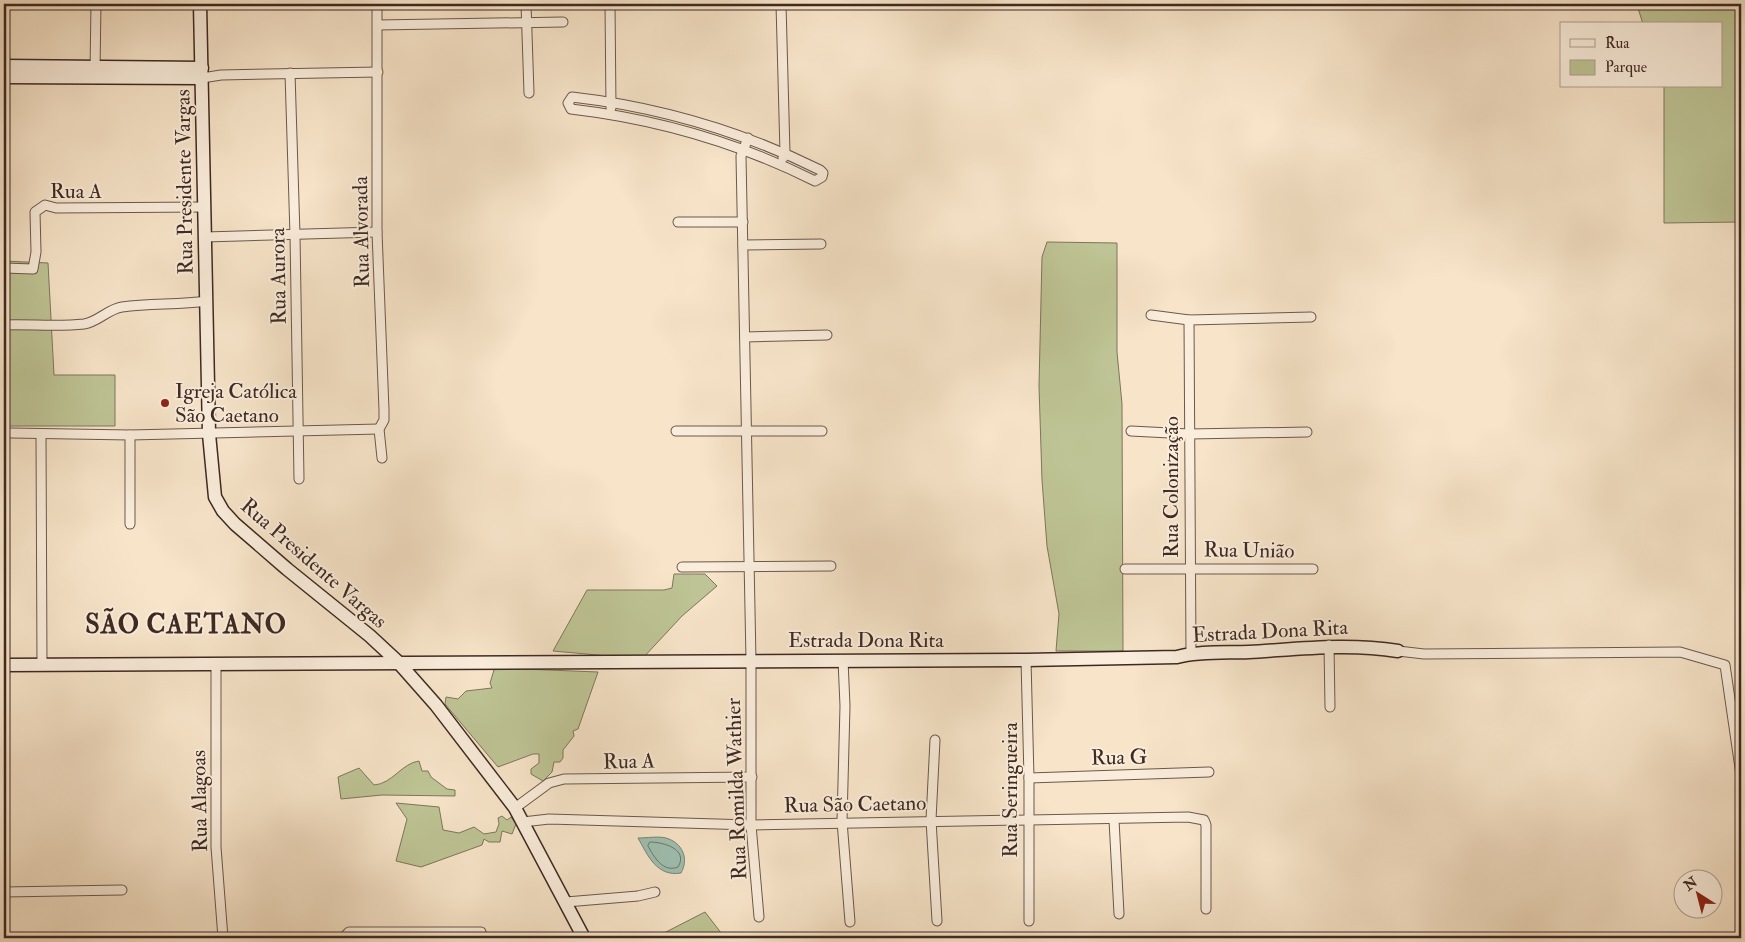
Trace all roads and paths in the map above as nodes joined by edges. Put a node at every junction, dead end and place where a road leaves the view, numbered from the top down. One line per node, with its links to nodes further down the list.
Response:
1 (96, 4): 12 (street)
2 (200, 4): 13 (main road, Rua Presidente Vargas)
3 (377, 4): 9 (street, Rua Alvorada)
4 (526, 4): 7 (street)
5 (610, 4): 17 (street)
6 (781, 4): 21 (street)
7 (527, 22): 8 (street); 9 (street); 16 (street)
8 (563, 22)
9 (378, 25): 11 (street, Rua Alvorada)
10 (4, 66): 12 (main road)
11 (378, 72): 14 (street); 26 (street, Rua Alvorada)
12 (95, 73): 13 (main road); 15 (main road)
13 (202, 73): 14 (street); 23 (main road, Rua Presidente Vargas)
14 (290, 73): 27 (street, Rua Aurora)
15 (4, 77)
16 (528, 93)
17 (612, 103): 18 (street); 18 (street); 19 (street)
18 (610, 114): 20 (street)
19 (748, 138): 20 (street, Rua Romilda Wathier); 21 (street)
20 (744, 149): 22 (street); 25 (street, Rua Romilda Wathier)
21 (785, 153): 22 (street); 22 (street)
22 (781, 164)
23 (205, 208): 28 (main road, Rua Presidente Vargas); 31 (street, Rua A)
24 (678, 222): 25 (street)
25 (742, 222): 30 (street, Rua Romilda Wathier)
26 (377, 232): 27 (street); 39 (street, Rua Alvorada)
27 (295, 235): 28 (street); 46 (street, Rua Aurora)
28 (205, 237): 32 (main road, Rua Presidente Vargas)
29 (821, 244): 30 (street)
30 (743, 245): 38 (street, Rua Romilda Wathier)
31 (4, 268)
32 (206, 301): 36 (street); 47 (main road, Rua Presidente Vargas)
33 (1151, 316): 35 (street)
34 (1311, 317): 35 (street)
35 (1188, 320): 48 (street, Rua Colonização)
36 (4, 325)
37 (827, 335): 38 (street)
38 (745, 337): 41 (street, Rua Romilda Wathier)
39 (379, 429): 46 (street); 51 (street, Rua Alvorada)
40 (676, 431): 41 (street)
41 (746, 431): 42 (street); 54 (street, Rua Romilda Wathier)
42 (822, 431)
43 (1131, 431): 48 (street)
44 (1307, 432): 48 (street)
45 (11, 433): 49 (street)
46 (298, 433): 47 (street); 52 (street, Rua Aurora)
47 (209, 434): 50 (street); 66 (main road, Rua Presidente Vargas)
48 (1189, 434): 57 (street, Rua Colonização)
49 (41, 435): 50 (street); 69 (street)
50 (130, 436): 53 (street)
51 (382, 458)
52 (298, 479)
53 (130, 524)
54 (749, 566): 55 (street); 56 (street); 63 (street, Rua Romilda Wathier)
55 (831, 566)
56 (682, 567)
57 (1189, 567): 58 (street, Rua União); 59 (street, Rua União); 62 (street, Rua Colonização)
58 (1125, 568)
59 (1313, 568)
60 (1329, 646): 61 (main road, Estrada Dona Rita); 62 (main road, Estrada Dona Rita); 70 (street)
61 (1398, 651): 73 (street, Estrada Dona Rita)
62 (1190, 653): 65 (main road, Estrada Dona Rita)
63 (751, 660): 64 (main road, Estrada Dona Rita); 66 (main road, Estrada Dona Rita); 74 (street, Rua Romilda Wathier)
64 (843, 660): 65 (main road, Estrada Dona Rita); 81 (street)
65 (1026, 660): 75 (street, Rua Seringueira)
66 (398, 662): 67 (main road, Estrada Dona Rita); 76 (main road, Rua Presidente Vargas)
67 (216, 664): 69 (main road, Estrada Dona Rita); 94 (street, Rua Alagoas)
68 (4, 665): 69 (main road, Estrada Dona Rita)
69 (42, 665)
70 (1330, 707)
71 (936, 740): 78 (street)
72 (1209, 772): 75 (street, Rua G)
73 (1741, 775)
74 (752, 777): 76 (street, Rua A); 82 (street, Rua Romilda Wathier)
75 (1029, 778): 77 (street, Rua Seringueira)
76 (515, 808): 80 (main road, Rua Presidente Vargas)
77 (1028, 819): 78 (street, Rua São Caetano); 79 (street, Rua São Caetano); 91 (street, Rua Seringueira)
78 (931, 820): 81 (street, Rua São Caetano); 90 (street)
79 (1114, 820): 87 (street, Rua São Caetano); 88 (street)
80 (523, 822): 82 (street, Rua São Caetano); 86 (main road, Rua Presidente Vargas)
81 (842, 822): 82 (street, Rua São Caetano); 92 (street)
82 (751, 825): 89 (street, Rua Romilda Wathier)
83 (122, 890): 84 (street)
84 (4, 892)
85 (655, 892): 86 (street)
86 (566, 902): 96 (main road, Rua Presidente Vargas)
87 (1206, 909)
88 (1119, 914)
89 (759, 917)
90 (937, 921)
91 (1029, 921)
92 (850, 922)
93 (481, 932): 95 (street)
94 (223, 938)
95 (343, 938)
96 (584, 938)

